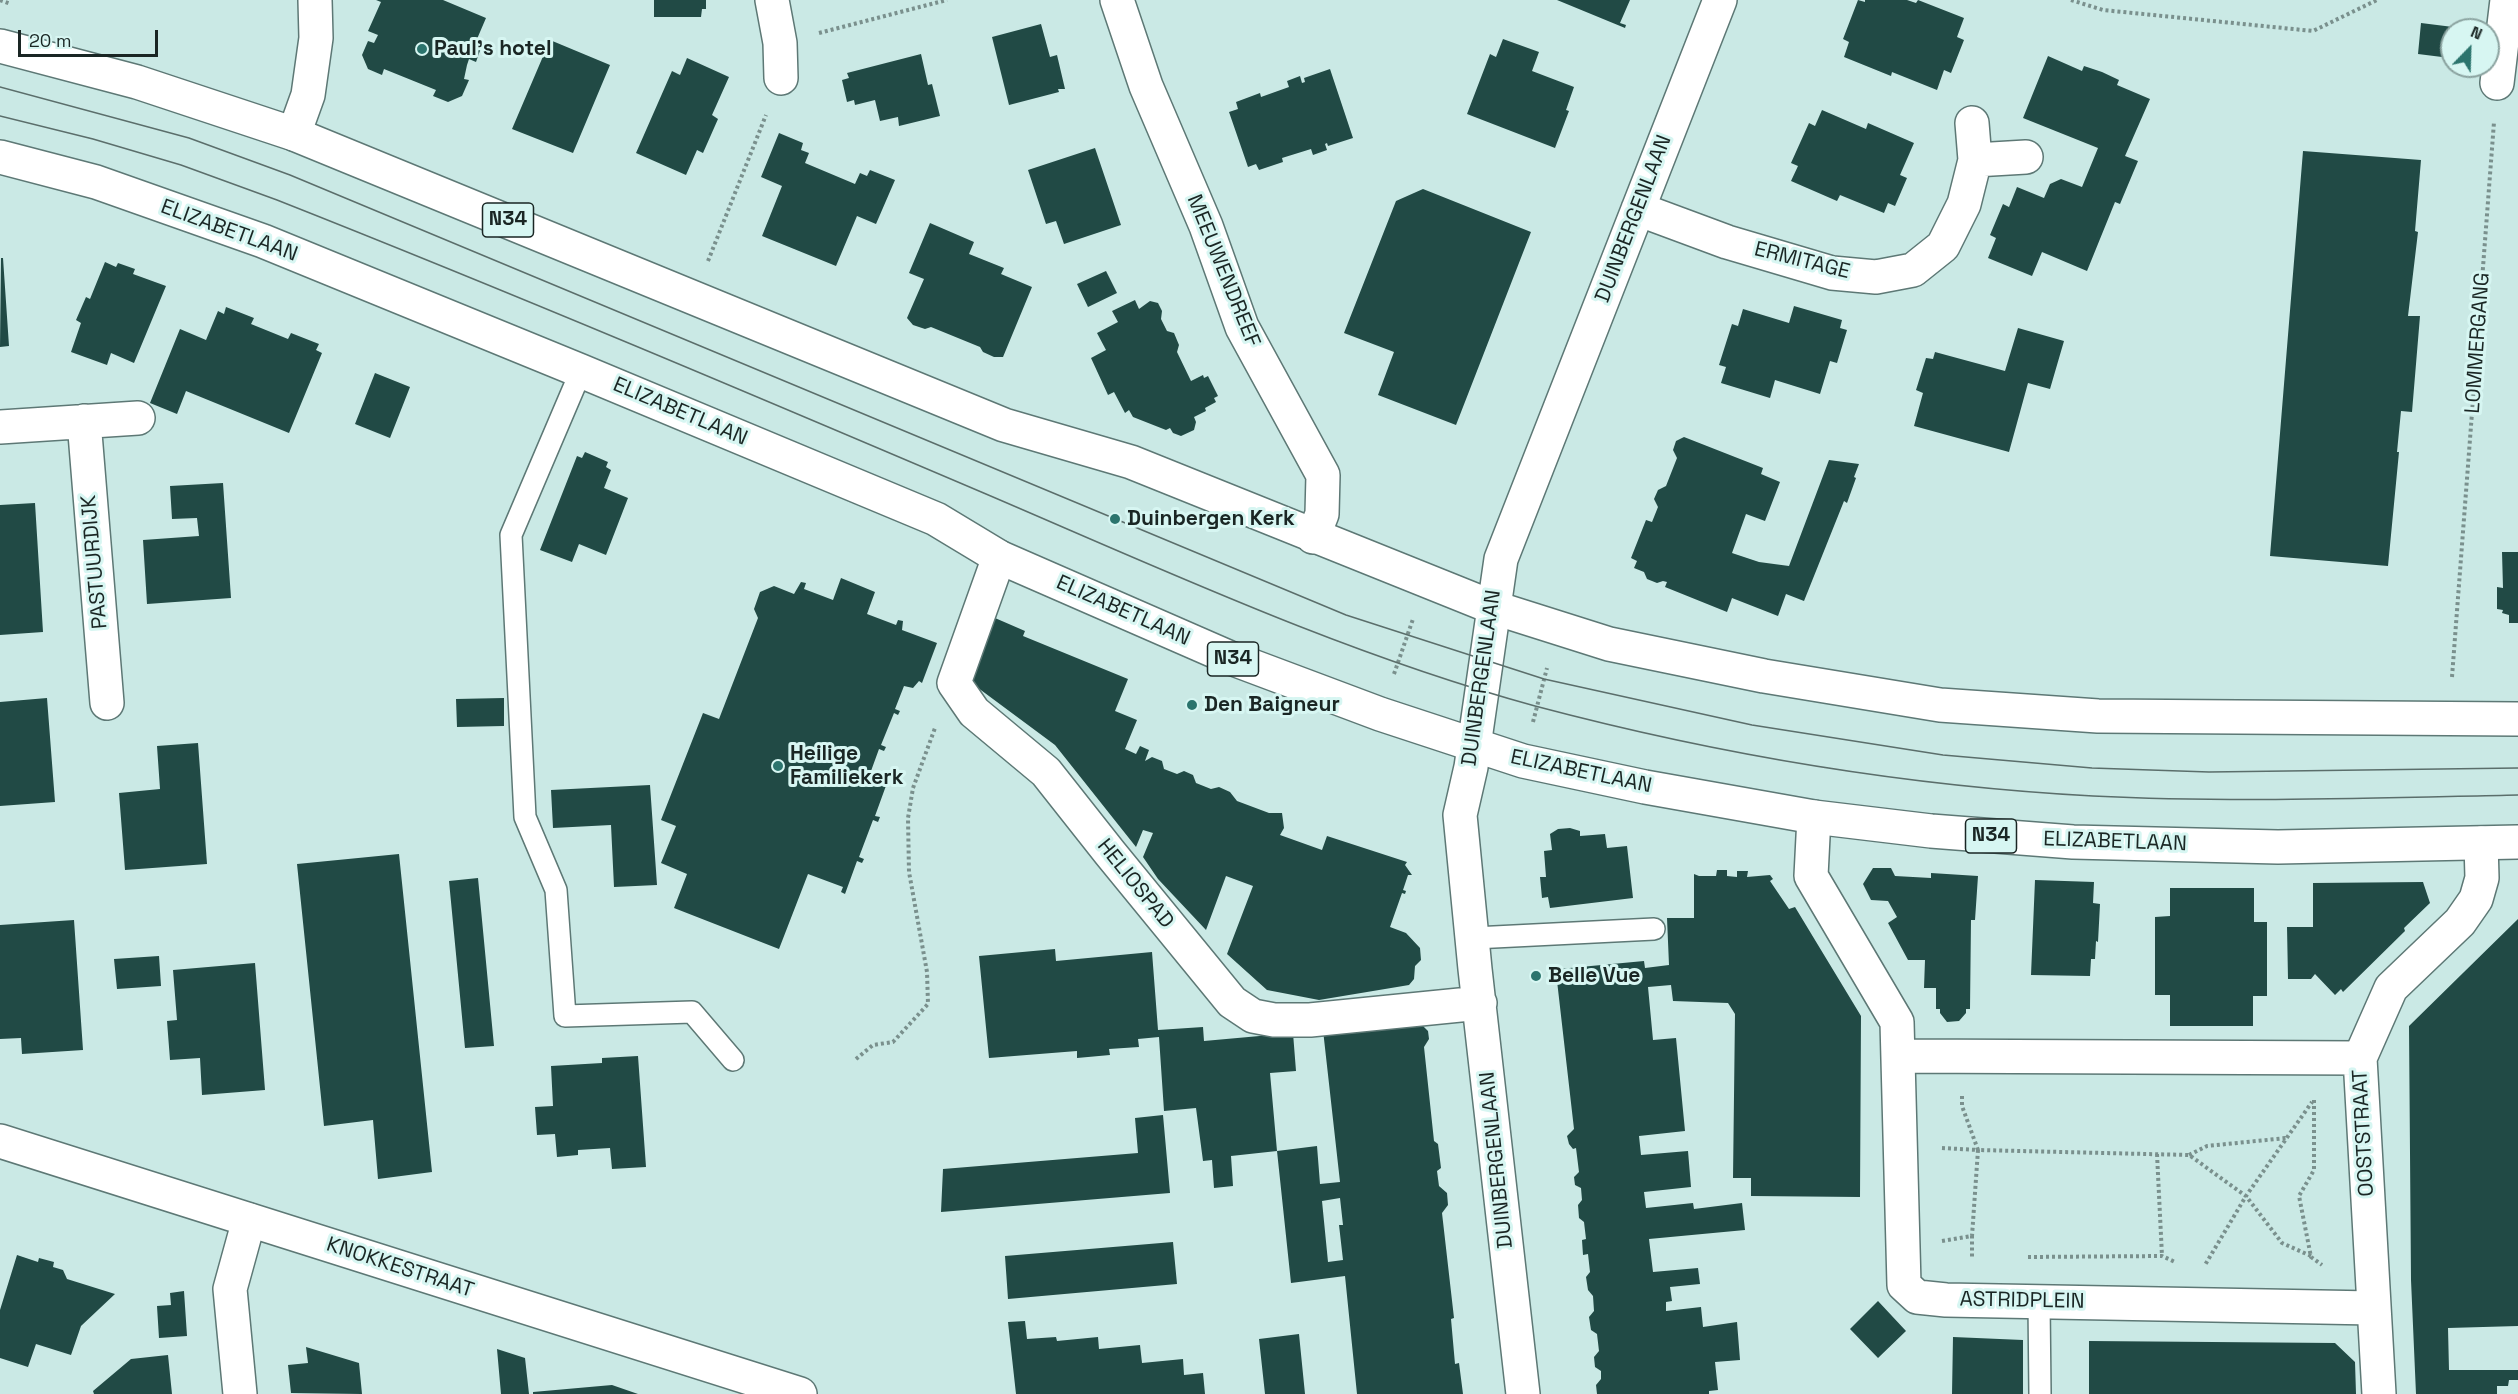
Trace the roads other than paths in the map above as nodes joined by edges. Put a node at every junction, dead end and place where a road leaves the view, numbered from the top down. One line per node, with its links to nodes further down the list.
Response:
1 (315, 0): 10 (street)
2 (772, 0): 7 (street)
3 (1117, 0): 19 (street, MEEUWENDREEF)
4 (1720, 0): 14 (street, DUINBERGENLAAN)
5 (2507, 0): 8 (street)
6 (0, 46): 10 (street, N34)
7 (781, 78)
8 (2498, 83)
9 (1972, 123): 13 (street, ERMITAGE)
10 (294, 134): 19 (street, N34)
11 (0, 157): 15 (street, ELIZABETLAAN / N34)
12 (2026, 157): 13 (street)
13 (1975, 160): 14 (street, ERMITAGE)
14 (1638, 209): 21 (street, DUINBERGENLAAN)
15 (581, 370): 20 (street, ELIZABETLAAN / N34); 33 (lane)
16 (138, 418): 17 (street)
17 (84, 421): 18 (street); 22 (street, PASTUURDIJK)
18 (0, 427)
19 (1313, 537): 21 (street, N34)
20 (999, 557): 24 (street, ELIZABETLAAN / N34); 30 (street, HELIOSPAD)
21 (1492, 607): 23 (street, N34); 24 (street, DUINBERGENLAAN)
22 (107, 703)
23 (2518, 719)
24 (1473, 746): 25 (street, ELIZABETLAAN / N34); 29 (street, DUINBERGENLAAN)
25 (1814, 817): 27 (street, ELIZABETLAAN / N34); 31 (street, ASTRIDPLEIN)
26 (2518, 842): 27 (street, ELIZABETLAAN / N34)
27 (2481, 843): 32 (street, OOSTSTRAAT)
28 (1654, 928): 29 (lane)
29 (1474, 938): 30 (street, DUINBERGENLAAN)
30 (1480, 1003): 40 (street, DUINBERGENLAAN)
31 (1899, 1056): 32 (street); 36 (street, ASTRIDPLEIN)
32 (2360, 1058): 37 (street, OOSTSTRAAT)
33 (733, 1060)
34 (0, 1141): 35 (street, KNOKKESTRAAT)
35 (249, 1220): 38 (street); 39 (street, KNOKKESTRAAT)
36 (2039, 1302): 37 (street, ASTRIDPLEIN); 41 (lane)
37 (2373, 1308): 42 (street, OOSTSTRAAT)
38 (240, 1394)
39 (800, 1394)
40 (1523, 1394)
41 (2040, 1394)
42 (2379, 1394)

